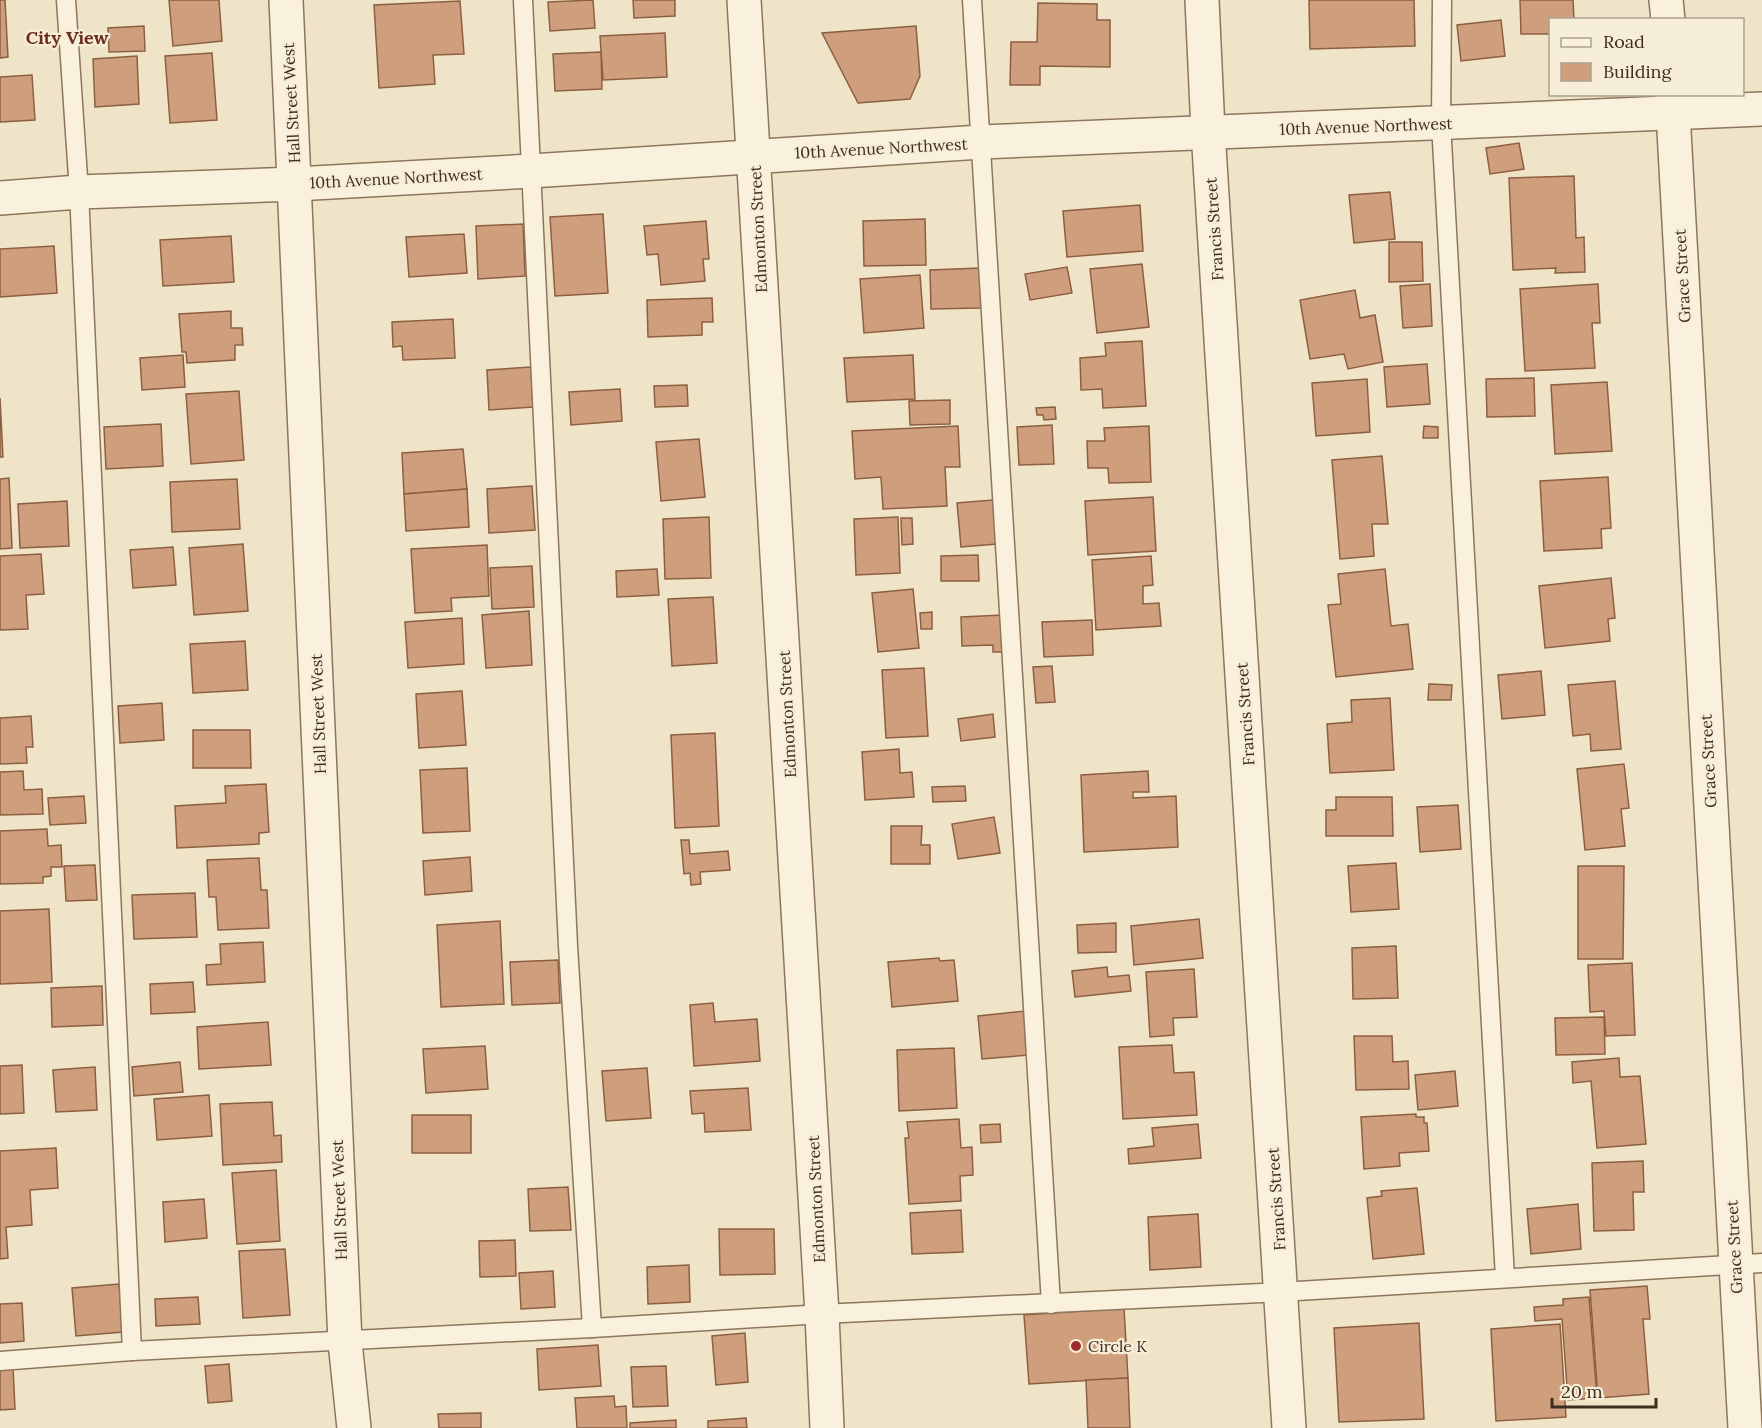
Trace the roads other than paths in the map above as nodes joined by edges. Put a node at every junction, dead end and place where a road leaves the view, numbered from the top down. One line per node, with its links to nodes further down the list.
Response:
1 (66, 0): 18 (lane)
2 (286, 0): 17 (street, Hall Street West)
3 (523, 0): 16 (lane)
4 (744, 0): 15 (street, Edmonton Street)
5 (972, 0): 14 (lane)
6 (1202, 0): 13 (street, Francis Street)
7 (1442, 0): 12 (lane)
8 (1666, 0): 9 (street)
9 (1668, 18)
10 (1673, 103): 11 (street, 10th Avenue Northwest); 12 (street, 10th Avenue Northwest); 20 (street, Grace Street)
11 (1762, 109)
12 (1441, 123): 13 (street, 10th Avenue Northwest); 21 (lane)
13 (1208, 131): 14 (street, 10th Avenue Northwest); 22 (street, Francis Street)
14 (981, 142): 15 (street, 10th Avenue Northwest); 23 (lane)
15 (754, 156): 16 (street, 10th Avenue Northwest); 24 (street, Edmonton Street)
16 (531, 171): 17 (street, 10th Avenue Northwest); 25 (lane)
17 (295, 184): 18 (street, 10th Avenue Northwest); 26 (street, Hall Street West)
18 (79, 192): 19 (street, 10th Avenue Northwest); 27 (lane)
19 (0, 198)
20 (1749, 1264): 21 (lane); 32 (street, Grace Street)
21 (1505, 1278): 22 (lane)
22 (1281, 1292): 23 (lane); 31 (street, Francis Street)
23 (1051, 1304): 24 (lane)
24 (822, 1314): 25 (lane); 30 (street, Edmonton Street)
25 (592, 1328): 26 (lane)
26 (345, 1342): 27 (lane); 29 (street, Hall Street West)
27 (132, 1352): 28 (lane)
28 (0, 1361)
29 (354, 1428)
30 (827, 1428)
31 (1289, 1428)
32 (1745, 1428)

